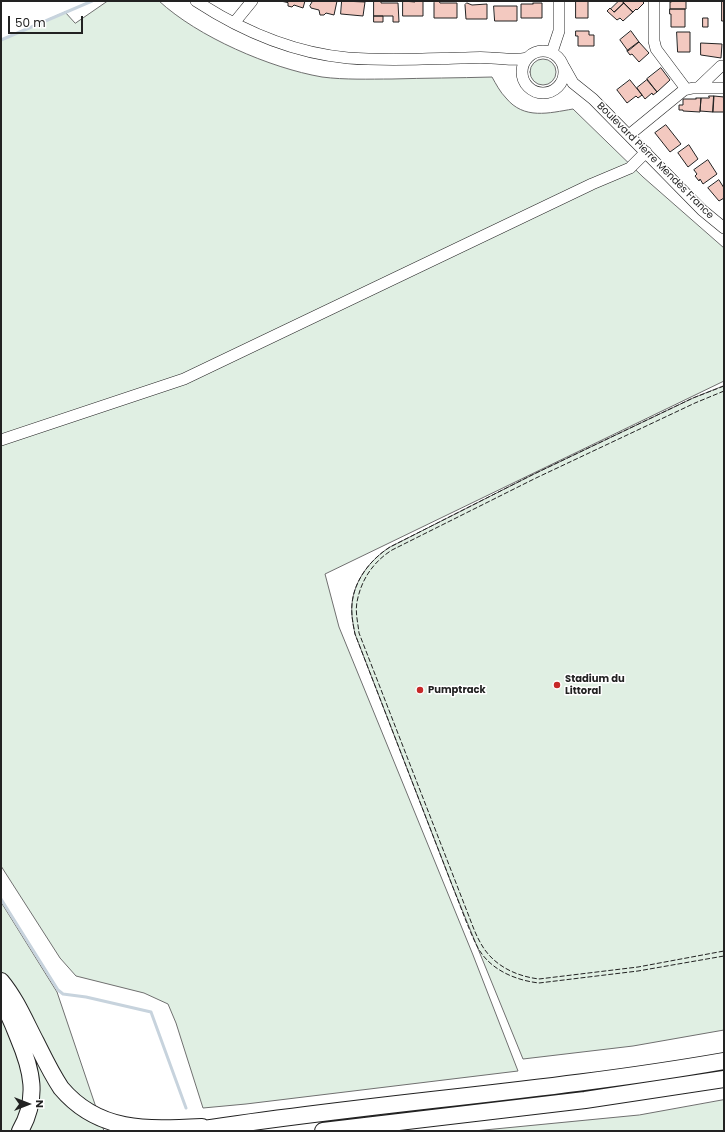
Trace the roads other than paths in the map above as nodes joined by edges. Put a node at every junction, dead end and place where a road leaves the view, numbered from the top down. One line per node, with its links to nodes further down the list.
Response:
1 (196, 1): 5 (street)
2 (252, 1): 5 (street)
3 (559, 1): 6 (street)
4 (654, 1): 15 (street)
5 (234, 24): 8 (street)
6 (552, 52): 7 (street); 10 (street)
7 (527, 58): 8 (street); 11 (street)
8 (501, 59): 11 (street)
9 (724, 66): 12 (street)
10 (564, 67): 14 (street); 16 (street, Boulevard Pierre Mendès France)
11 (522, 73): 14 (street)
12 (698, 88): 13 (street); 15 (street)
13 (724, 88)
14 (556, 89): 16 (street, Boulevard Pierre Mendès France)
15 (686, 89): 17 (street)
16 (585, 93): 17 (street, Boulevard Pierre Mendès France)
17 (629, 135): 18 (street, Boulevard Pierre Mendès France)
18 (646, 152): 19 (street, Boulevard Pierre Mendès France); 20 (street)
19 (724, 228)
20 (1, 440)
21 (1, 981): 25 (highway)
22 (1, 1000): 26 (highway)
23 (724, 1061): 25 (highway)
24 (724, 1079): 28 (highway)
25 (230, 1125): 27 (highway)
26 (20, 1131)
27 (191, 1131)
28 (323, 1131)

